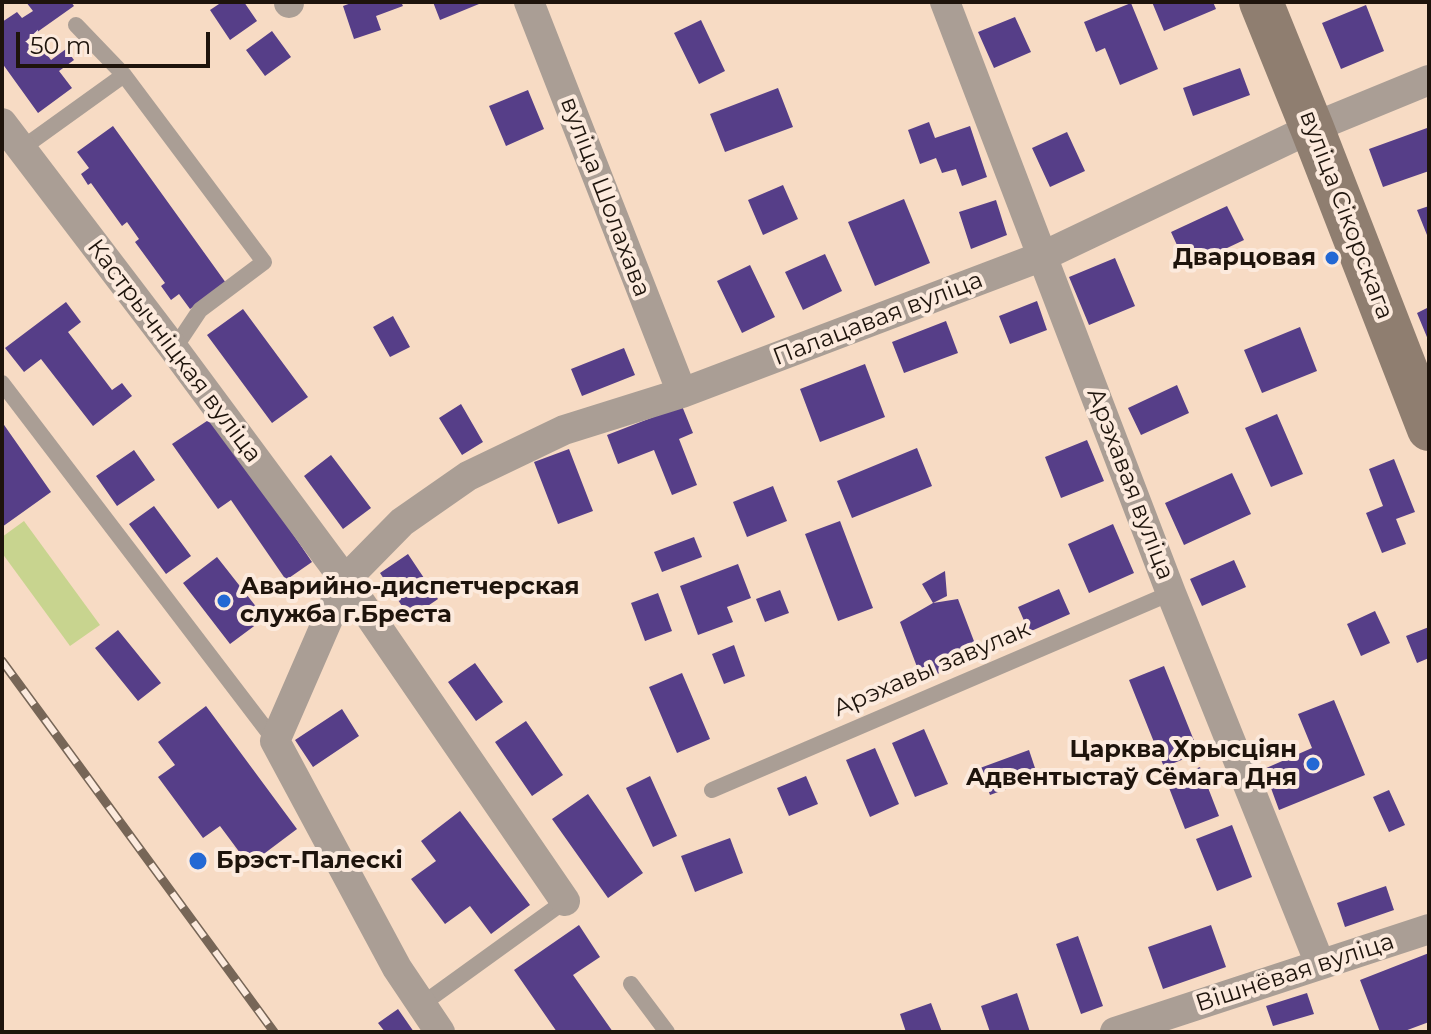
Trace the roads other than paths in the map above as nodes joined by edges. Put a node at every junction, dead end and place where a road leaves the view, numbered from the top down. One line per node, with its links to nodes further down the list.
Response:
1 (529, 2): 13 (street, вуліца Шолахава)
2 (945, 2): 10 (street, Арэхавая вуліца)
3 (1261, 2): 8 (street, вуліца Сікорскага)
4 (76, 25): 5 (lane)
5 (124, 75): 9 (lane); 11 (lane)
6 (1429, 80): 8 (street, Палацавая вуліца)
7 (2, 123): 9 (street, Кастрычніцкая вуліца)
8 (1322, 123): 10 (street, Палацавая вуліца); 14 (street, вуліца Сікорскага)
9 (21, 149): 11 (street, Кастрычніцкая вуліца)
10 (1043, 256): 13 (street, Палацавая вуліца); 16 (street, Арэхавая вуліца)
11 (174, 349): 15 (street, Кастрычніцкая вуліца)
12 (2, 383): 17 (lane)
13 (682, 393): 15 (street, Палацавая вуліца)
14 (1429, 429)
15 (345, 580): 17 (street); 19 (street, Кастрычніцкая вуліца)
16 (1171, 593): 18 (lane, Арэхавы завулак); 21 (street, Арэхавая вуліца)
17 (275, 741): 23 (street)
18 (712, 790)
19 (565, 901): 23 (lane)
20 (1429, 929): 21 (street, Вішнёвая вуліца)
21 (1320, 964): 26 (street, Вішнёвая вуліца)
22 (631, 984): 25 (lane)
23 (421, 1005): 24 (street)
24 (440, 1032)
25 (667, 1032)
26 (1115, 1032)

